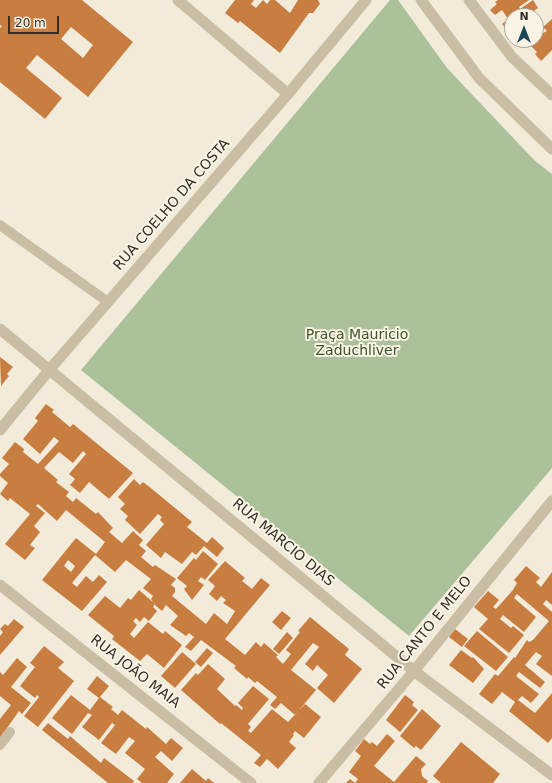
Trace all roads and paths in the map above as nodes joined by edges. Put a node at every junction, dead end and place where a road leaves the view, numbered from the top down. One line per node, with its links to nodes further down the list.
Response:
1 (178, 0): 5 (street)
2 (366, 0): 5 (street, RUA COELHO DA COSTA)
3 (421, 0): 7 (street)
4 (469, 0): 6 (street)
5 (288, 94): 9 (street, RUA COELHO DA COSTA)
6 (552, 95)
7 (552, 149)
8 (0, 225): 9 (lane)
9 (108, 302): 11 (street, RUA COELHO DA COSTA)
10 (0, 329): 11 (street, RUA MARCIO DIAS)
11 (50, 369): 12 (street, RUA COELHO DA COSTA); 15 (street, RUA MARCIO DIAS)
12 (0, 430)
13 (552, 501): 15 (street, RUA CANTO E MELO)
14 (0, 585): 19 (street, RUA JOÃO MAIA)
15 (414, 671): 18 (street, RUA MARCIO DIAS); 20 (street, RUA CANTO E MELO)
16 (10, 732): 17 (lane)
17 (0, 745)
18 (552, 775): 21 (street)
19 (251, 783)
20 (319, 783)
21 (546, 783)

